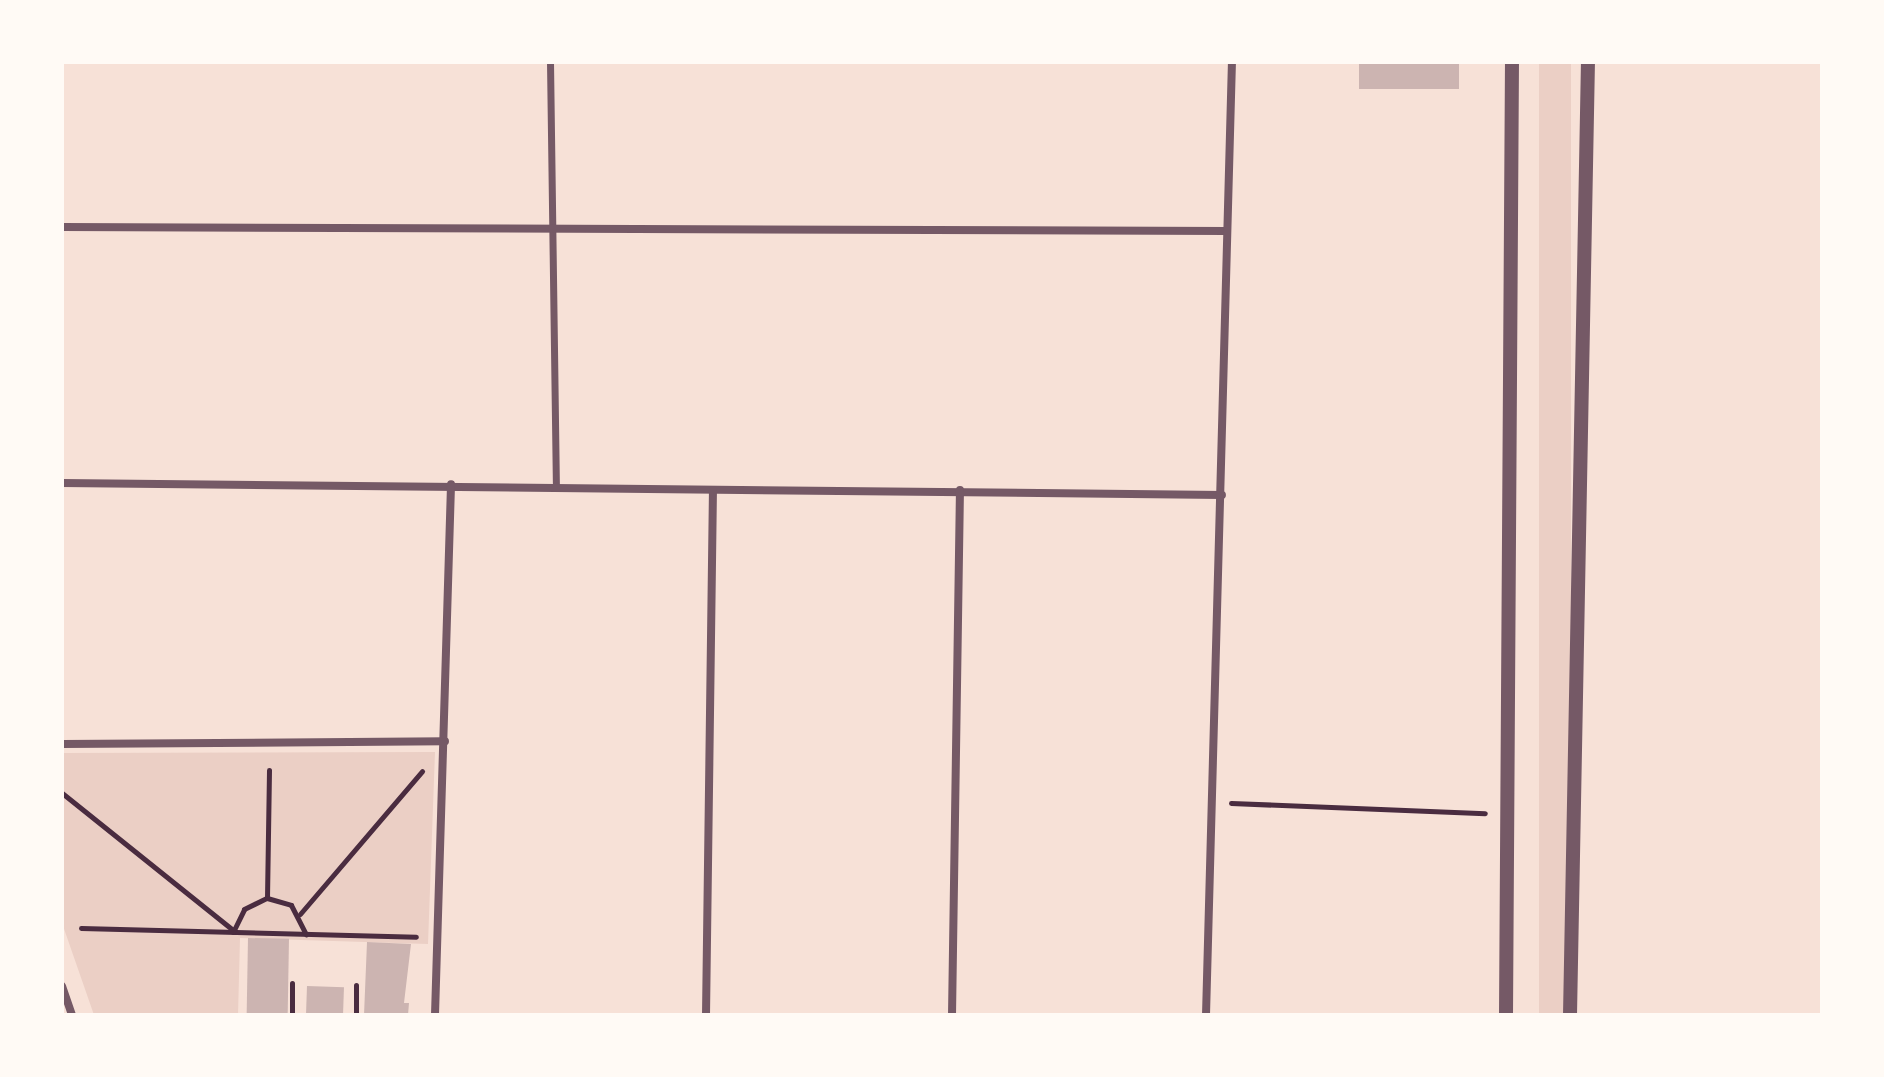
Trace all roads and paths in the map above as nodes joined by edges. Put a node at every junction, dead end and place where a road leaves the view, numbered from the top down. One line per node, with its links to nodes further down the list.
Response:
1 (550, 62): 6 (street)
2 (1232, 62): 7 (street)
3 (1512, 62): 20 (street)
4 (1588, 62): 38 (street)
5 (62, 227): 6 (street)
6 (553, 229): 7 (street); 10 (street)
7 (1227, 231): 13 (street)
8 (62, 483): 9 (street)
9 (451, 484): 10 (street); 14 (street)
10 (556, 485): 11 (street)
11 (713, 490): 12 (street); 34 (street)
12 (960, 490): 13 (street); 35 (street)
13 (1222, 495): 19 (street)
14 (445, 741): 15 (street); 33 (street)
15 (62, 744)
16 (269, 770): 21 (path)
17 (423, 770): 22 (path)
18 (62, 793): 24 (path)
19 (1212, 802): 20 (path); 36 (street)
20 (1510, 814): 37 (street)
21 (267, 898): 22 (path); 24 (path)
22 (300, 914): 25 (path)
23 (81, 928): 24 (path)
24 (233, 931): 25 (path)
25 (306, 934): 26 (path)
26 (416, 937)
27 (292, 983): 31 (path)
28 (356, 985): 32 (path)
29 (62, 986): 30 (street)
30 (72, 1015)
31 (292, 1015)
32 (356, 1015)
33 (435, 1015)
34 (706, 1015)
35 (952, 1015)
36 (1206, 1015)
37 (1506, 1015)
38 (1570, 1015)

